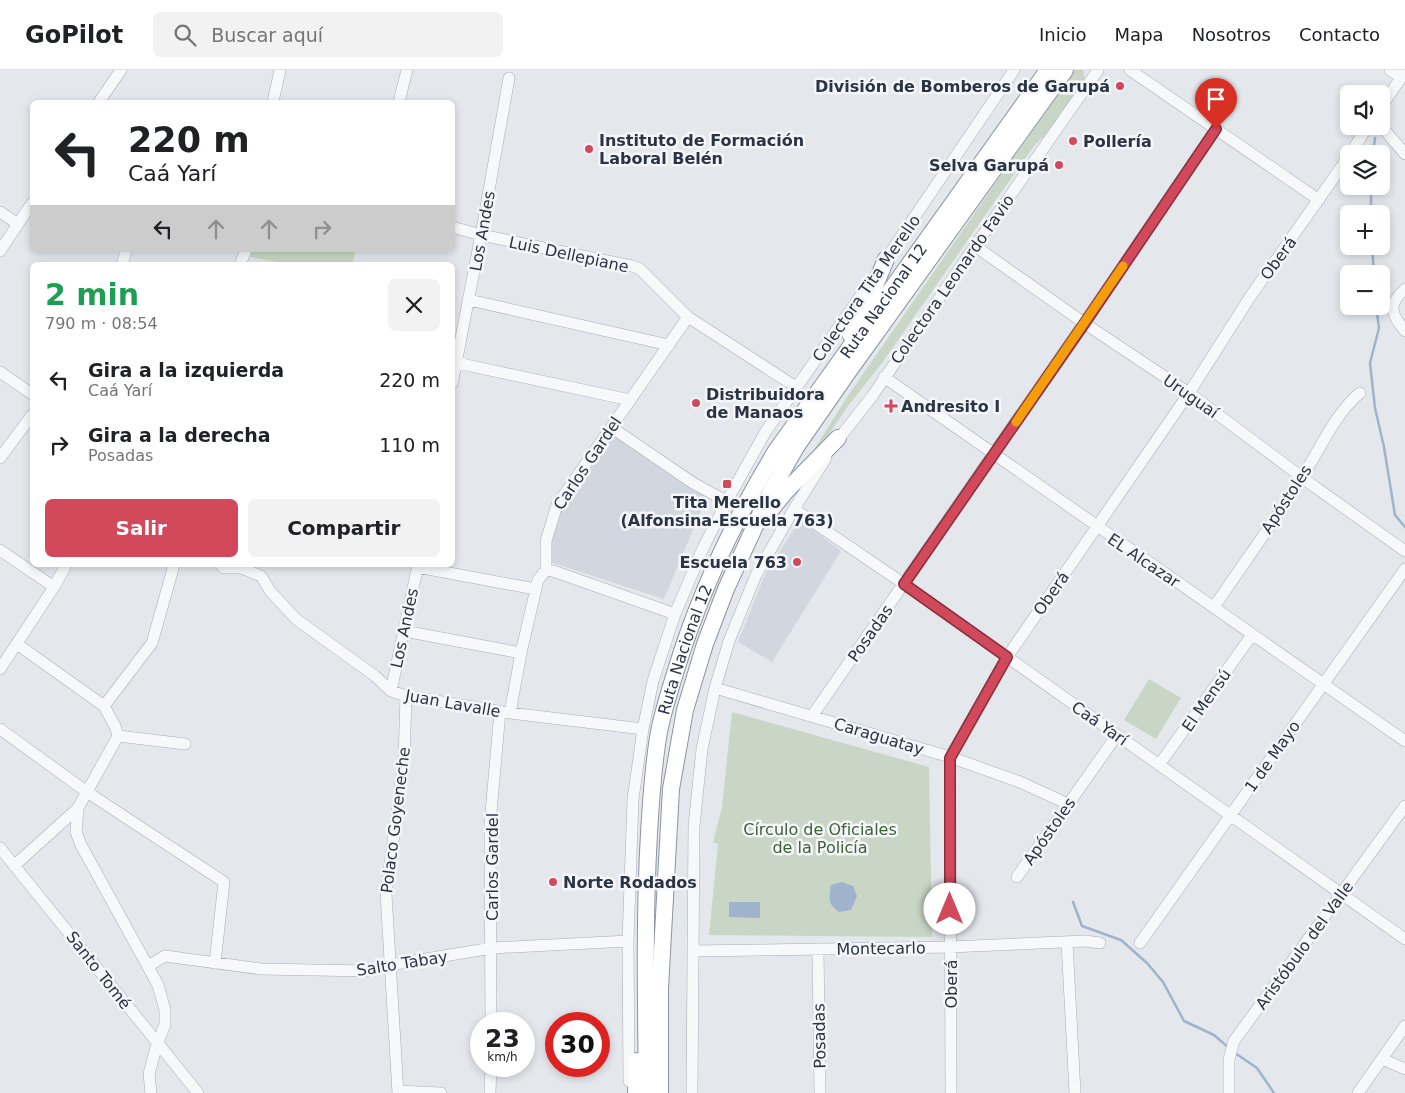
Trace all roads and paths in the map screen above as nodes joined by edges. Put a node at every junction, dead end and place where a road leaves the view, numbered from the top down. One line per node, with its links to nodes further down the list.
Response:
1 (121, 70): 13 (street)
2 (280, 70): 14 (street)
3 (407, 70): 15 (street)
4 (1014, 70): 28 (street, Colectora Tita Merello)
5 (1048, 70): 44 (highway, Ruta Nacional 12)
6 (1065, 70): 54 (highway, Ruta Nacional 12)
7 (1098, 70): 26 (street, Colectora Leonardo Favio)
8 (1130, 70): 16 (street)
9 (1390, 70): 10 (street)
10 (1403, 75): 12 (street)
11 (509, 78): 25 (street, Los Andes)
12 (1390, 94)
13 (100, 100)
14 (273, 100)
15 (400, 100)
16 (1216, 129): 20 (street); 32 (street, Posadas)
17 (1389, 135): 18 (street)
18 (1405, 154)
19 (1340, 168): 20 (street, Oberá)
20 (1319, 200): 41 (street, Oberá)
21 (30, 206): 23 (street)
22 (0, 212): 23 (street)
23 (18, 224): 27 (street)
24 (455, 228): 25 (street, Luis Dellepiane)
25 (481, 235): 30 (street, Los Andes); 31 (street, Luis Dellepiane)
26 (975, 246): 32 (street, Uruguaí); 38 (street, Colectora Leonardo Favio)
27 (0, 251)
28 (886, 259): 39 (street, Colectora Tita Merello); 44 (highway)
29 (1405, 289): 33 (street)
30 (469, 300): 34 (street); 35 (street, Los Andes)
31 (688, 318): 34 (street, Carlos Gardel); 39 (street, Luis Dellepiane)
32 (1084, 324): 41 (street, Uruguaí); 48 (street, Posadas)
33 (1405, 331)
34 (669, 345): 43 (street, Carlos Gardel)
35 (456, 363): 36 (street, Los Andes); 43 (street)
36 (455, 368)
37 (0, 372): 40 (street)
38 (884, 378): 47 (street, Colectora Leonardo Favio); 48 (street, EL Alcazar)
39 (796, 387): 51 (street, Colectora Tita Merello)
40 (30, 393)
41 (1189, 393): 50 (street, Uruguaí); 53 (street, Oberá)
42 (1360, 393): 50 (street, Apóstoles)
43 (630, 400): 46 (street, Carlos Gardel)
44 (813, 401): 99 (highway, Ruta Nacional 12)
45 (30, 418): 49 (street)
46 (611, 427): 51 (street); 63 (street, Carlos Gardel)
47 (838, 438): 52 (street, Colectora Leonardo Favio); 54 (highway)
48 (993, 455): 53 (street, EL Alcazar); 64 (street, Posadas)
49 (0, 458)
50 (1302, 477): 56 (street, Uruguaí); 67 (street, Apóstoles)
51 (726, 501): 68 (street, Colectora Tita Merello)
52 (794, 509): 64 (street, Caá Yarí); 76 (street)
53 (1096, 527): 67 (street, EL Alcazar); 73 (street, Oberá)
54 (747, 541): 126 (highway, Ruta Nacional 12)
55 (0, 550): 65 (street)
56 (1405, 551)
57 (65, 567): 65 (street)
58 (173, 567): 79 (street)
59 (223, 567): 77 (street, Juan Lavalle)
60 (417, 567): 69 (street, Los Andes)
61 (422, 567): 66 (street)
62 (1405, 569): 75 (street, 1 de Mayo)
63 (546, 570): 66 (street, Carlos Gardel); 68 (street)
64 (904, 584): 73 (street, Caá Yarí); 81 (street, Posadas)
65 (54, 587): 71 (street)
66 (536, 589): 72 (street, Carlos Gardel)
67 (1214, 607): 70 (street, EL Alcazar)
68 (675, 614): 83 (street, Colectora Tita Merello)
69 (404, 631): 72 (street); 77 (street, Los Andes)
70 (1252, 635): 75 (street, EL Alcazar); 89 (street, El Mensú)
71 (17, 644): 74 (street); 79 (street)
72 (521, 653): 80 (street, Carlos Gardel)
73 (1007, 657): 84 (street, Caá Yarí); 88 (street, Oberá)
74 (0, 669)
75 (1325, 684): 86 (street, EL Alcazar); 94 (street, 1 de Mayo)
76 (715, 688): 81 (street, Caraguatay); 108 (street)
77 (391, 691): 78 (street, Juan Lavalle)
78 (406, 696): 80 (street, Juan Lavalle); 110 (street, Polaco Goyeneche)
79 (104, 706): 85 (street)
80 (505, 712): 83 (street, Juan Lavalle); 106 (street, Carlos Gardel)
81 (812, 716): 88 (street, Caraguatay)
82 (0, 729): 90 (street)
83 (643, 729): 101 (street, Colectora Tita Merello)
84 (1117, 735): 89 (street, Caá Yarí); 91 (street, Apóstoles)
85 (118, 736): 87 (street); 90 (street)
86 (1405, 741)
87 (185, 744)
88 (950, 758): 91 (street, Caraguatay); 105 (street, Oberá)
89 (1159, 765): 94 (street, Caá Yarí)
90 (87, 792): 93 (street); 109 (street)
91 (1068, 804): 97 (street, Apóstoles)
92 (1405, 806): 98 (street, Aristóbulo del Valle)
93 (78, 808): 96 (street); 111 (street)
94 (1230, 816): 98 (street, Caá Yarí); 103 (street, 1 de Mayo)
95 (0, 848): 96 (street, Santo Tomé)
96 (15, 865): 114 (street, Santo Tomé)
97 (1017, 877)
98 (1342, 894): 100 (street, Caá Yarí); 131 (street, Aristóbulo del Valle)
99 (646, 929): 124 (highway); 125 (highway, Ruta Nacional 12)
100 (1405, 939)
101 (628, 941): 106 (street, Salto Tabay); 123 (street, Colectora Tita Merello)
102 (1067, 942): 104 (street, Montecarlo); 105 (street, Montecarlo); 130 (street)
103 (1140, 943)
104 (1100, 944)
105 (950, 947): 107 (street, Montecarlo); 129 (street, Oberá)
106 (492, 948): 110 (street, Salto Tabay); 112 (street, Carlos Gardel)
107 (818, 949): 108 (street, Montecarlo); 128 (street, Posadas)
108 (693, 951): 127 (street)
109 (215, 963): 110 (street, Salto Tabay); 111 (street, Salto Tabay)
110 (390, 965): 118 (street, Polaco Goyeneche)
111 (148, 966): 114 (street)
112 (491, 1012)
113 (1405, 1026): 115 (street)
114 (157, 1044): 119 (street); 120 (street, Santo Tomé)
115 (1382, 1059): 116 (street); 132 (street)
116 (1405, 1069)
117 (491, 1077): 122 (street)
118 (398, 1092): 121 (street)
119 (151, 1093)
120 (198, 1093)
121 (441, 1093)
122 (490, 1093)
123 (629, 1093)
124 (636, 1093)
125 (647, 1093)
126 (660, 1093)
127 (692, 1093)
128 (820, 1093)
129 (951, 1093)
130 (1076, 1093)
131 (1229, 1093)
132 (1358, 1093)

